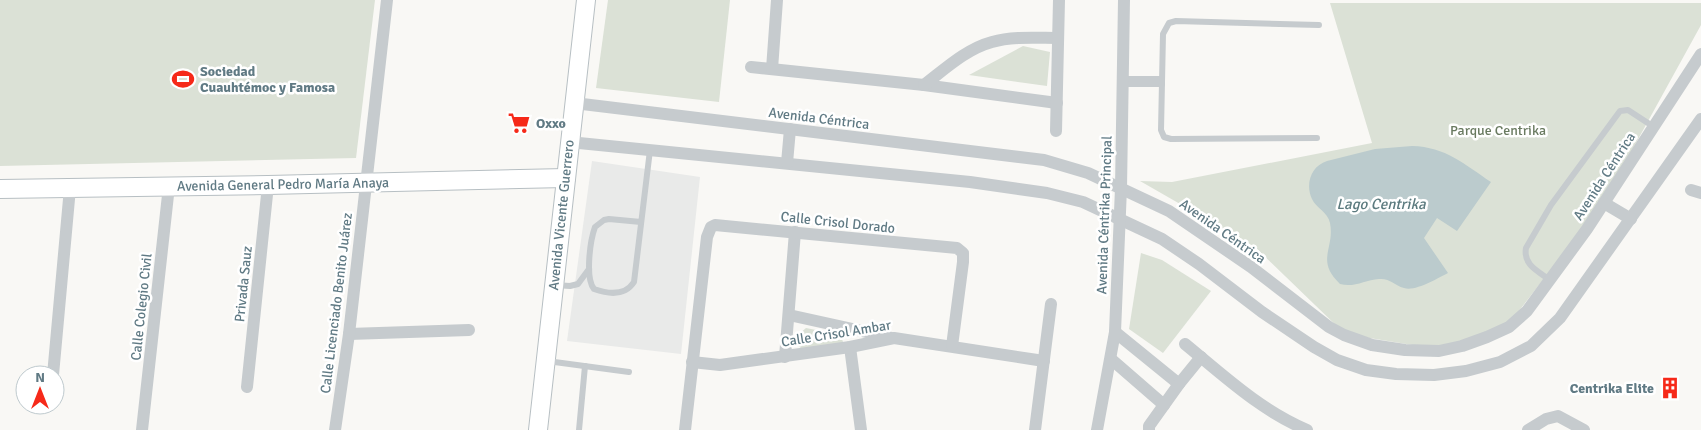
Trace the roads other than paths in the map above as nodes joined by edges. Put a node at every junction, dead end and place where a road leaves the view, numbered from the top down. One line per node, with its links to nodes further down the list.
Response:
1 (387, 0): 25 (street, Calle Licenciado Benito Juárez)
2 (586, 0): 14 (street, Avenida Vicente Guerrero)
3 (777, 0): 10 (street)
4 (1059, 0): 7 (street)
5 (1124, 0): 11 (street, Avenida Céntrika Principal)
6 (1319, 25): 12 (lane)
7 (1058, 38): 13 (street); 15 (street)
8 (1701, 54): 17 (street, Avenida Céntrica)
9 (751, 67): 10 (street)
10 (772, 69): 13 (street)
11 (1123, 82): 12 (lane); 29 (street, Avenida Céntrika Principal)
12 (1162, 82): 20 (lane)
13 (924, 85): 15 (street)
14 (574, 103): 18 (street, Avenida Céntrica); 21 (street, Avenida Vicente Guerrero)
15 (1057, 103): 19 (street)
16 (1701, 119): 33 (street)
17 (1654, 127): 31 (street, Avenida Céntrica); 37 (lane)
18 (790, 130): 23 (street); 29 (street, Avenida Céntrica)
19 (1056, 131)
20 (1317, 138)
21 (570, 142): 22 (street); 24 (street, Avenida Vicente Guerrero)
22 (650, 150): 23 (street); 34 (lane)
23 (787, 163): 32 (street)
24 (566, 178): 25 (street, Avenida General Pedro María Anaya); 38 (street, Avenida Vicente Guerrero)
25 (365, 182): 26 (street, Avenida General Pedro María Anaya); 43 (street, Calle Licenciado Benito Juárez)
26 (268, 185): 27 (street, Avenida General Pedro María Anaya); 58 (street, Privada Sauz)
27 (169, 186): 28 (street, Avenida General Pedro María Anaya); 60 (street, Calle Colegio Civil)
28 (70, 188): 30 (street, Avenida General Pedro María Anaya); 54 (street)
29 (1121, 188): 32 (street, Avenida Céntrika Principal); 37 (street, Avenida Céntrica)
30 (0, 189)
31 (1604, 203): 33 (street); 37 (street, Avenida Céntrica)
32 (1120, 218): 33 (street); 42 (street, Avenida Céntrika Principal)
33 (1631, 219)
34 (641, 222): 36 (lane); 36 (lane)
35 (795, 232): 40 (street); 46 (street, Calle Crisol Dorado); 53 (street, Calle Crisol Dorado)
36 (589, 269): 38 (lane)
37 (1551, 281)
38 (554, 285): 51 (street, Avenida Vicente Guerrero)
39 (1051, 304): 52 (street)
40 (789, 316): 44 (street); 48 (street)
41 (469, 330): 43 (street)
42 (1115, 332): 50 (street, Avenida Céntrika Principal); 57 (street)
43 (349, 334): 61 (street, Calle Licenciado Benito Juárez)
44 (894, 338): 46 (street, Calle Crisol Ambar); 47 (street, Calle Crisol Ambar)
45 (1185, 344): 49 (street)
46 (952, 346): 52 (street, Calle Crisol Ambar)
47 (850, 347): 48 (street, Calle Crisol Ambar); 65 (street)
48 (785, 357): 53 (street, Calle Crisol Ambar)
49 (1201, 357): 57 (street); 69 (street)
50 (1111, 359): 59 (street); 67 (street, Avenida Céntrika Principal)
51 (545, 360): 55 (lane); 62 (street, Avenida Vicente Guerrero)
52 (1044, 361): 66 (street)
53 (692, 362): 64 (street)
54 (54, 365)
55 (585, 366): 56 (lane); 63 (lane)
56 (630, 372)
57 (1179, 384): 59 (street)
58 (247, 386)
59 (1164, 405): 68 (street)
60 (142, 430)
61 (335, 430)
62 (538, 430)
63 (579, 430)
64 (685, 430)
65 (860, 430)
66 (1035, 430)
67 (1097, 430)
68 (1149, 430)
69 (1307, 430)
70 (1528, 430): 71 (street)
71 (1584, 430)

